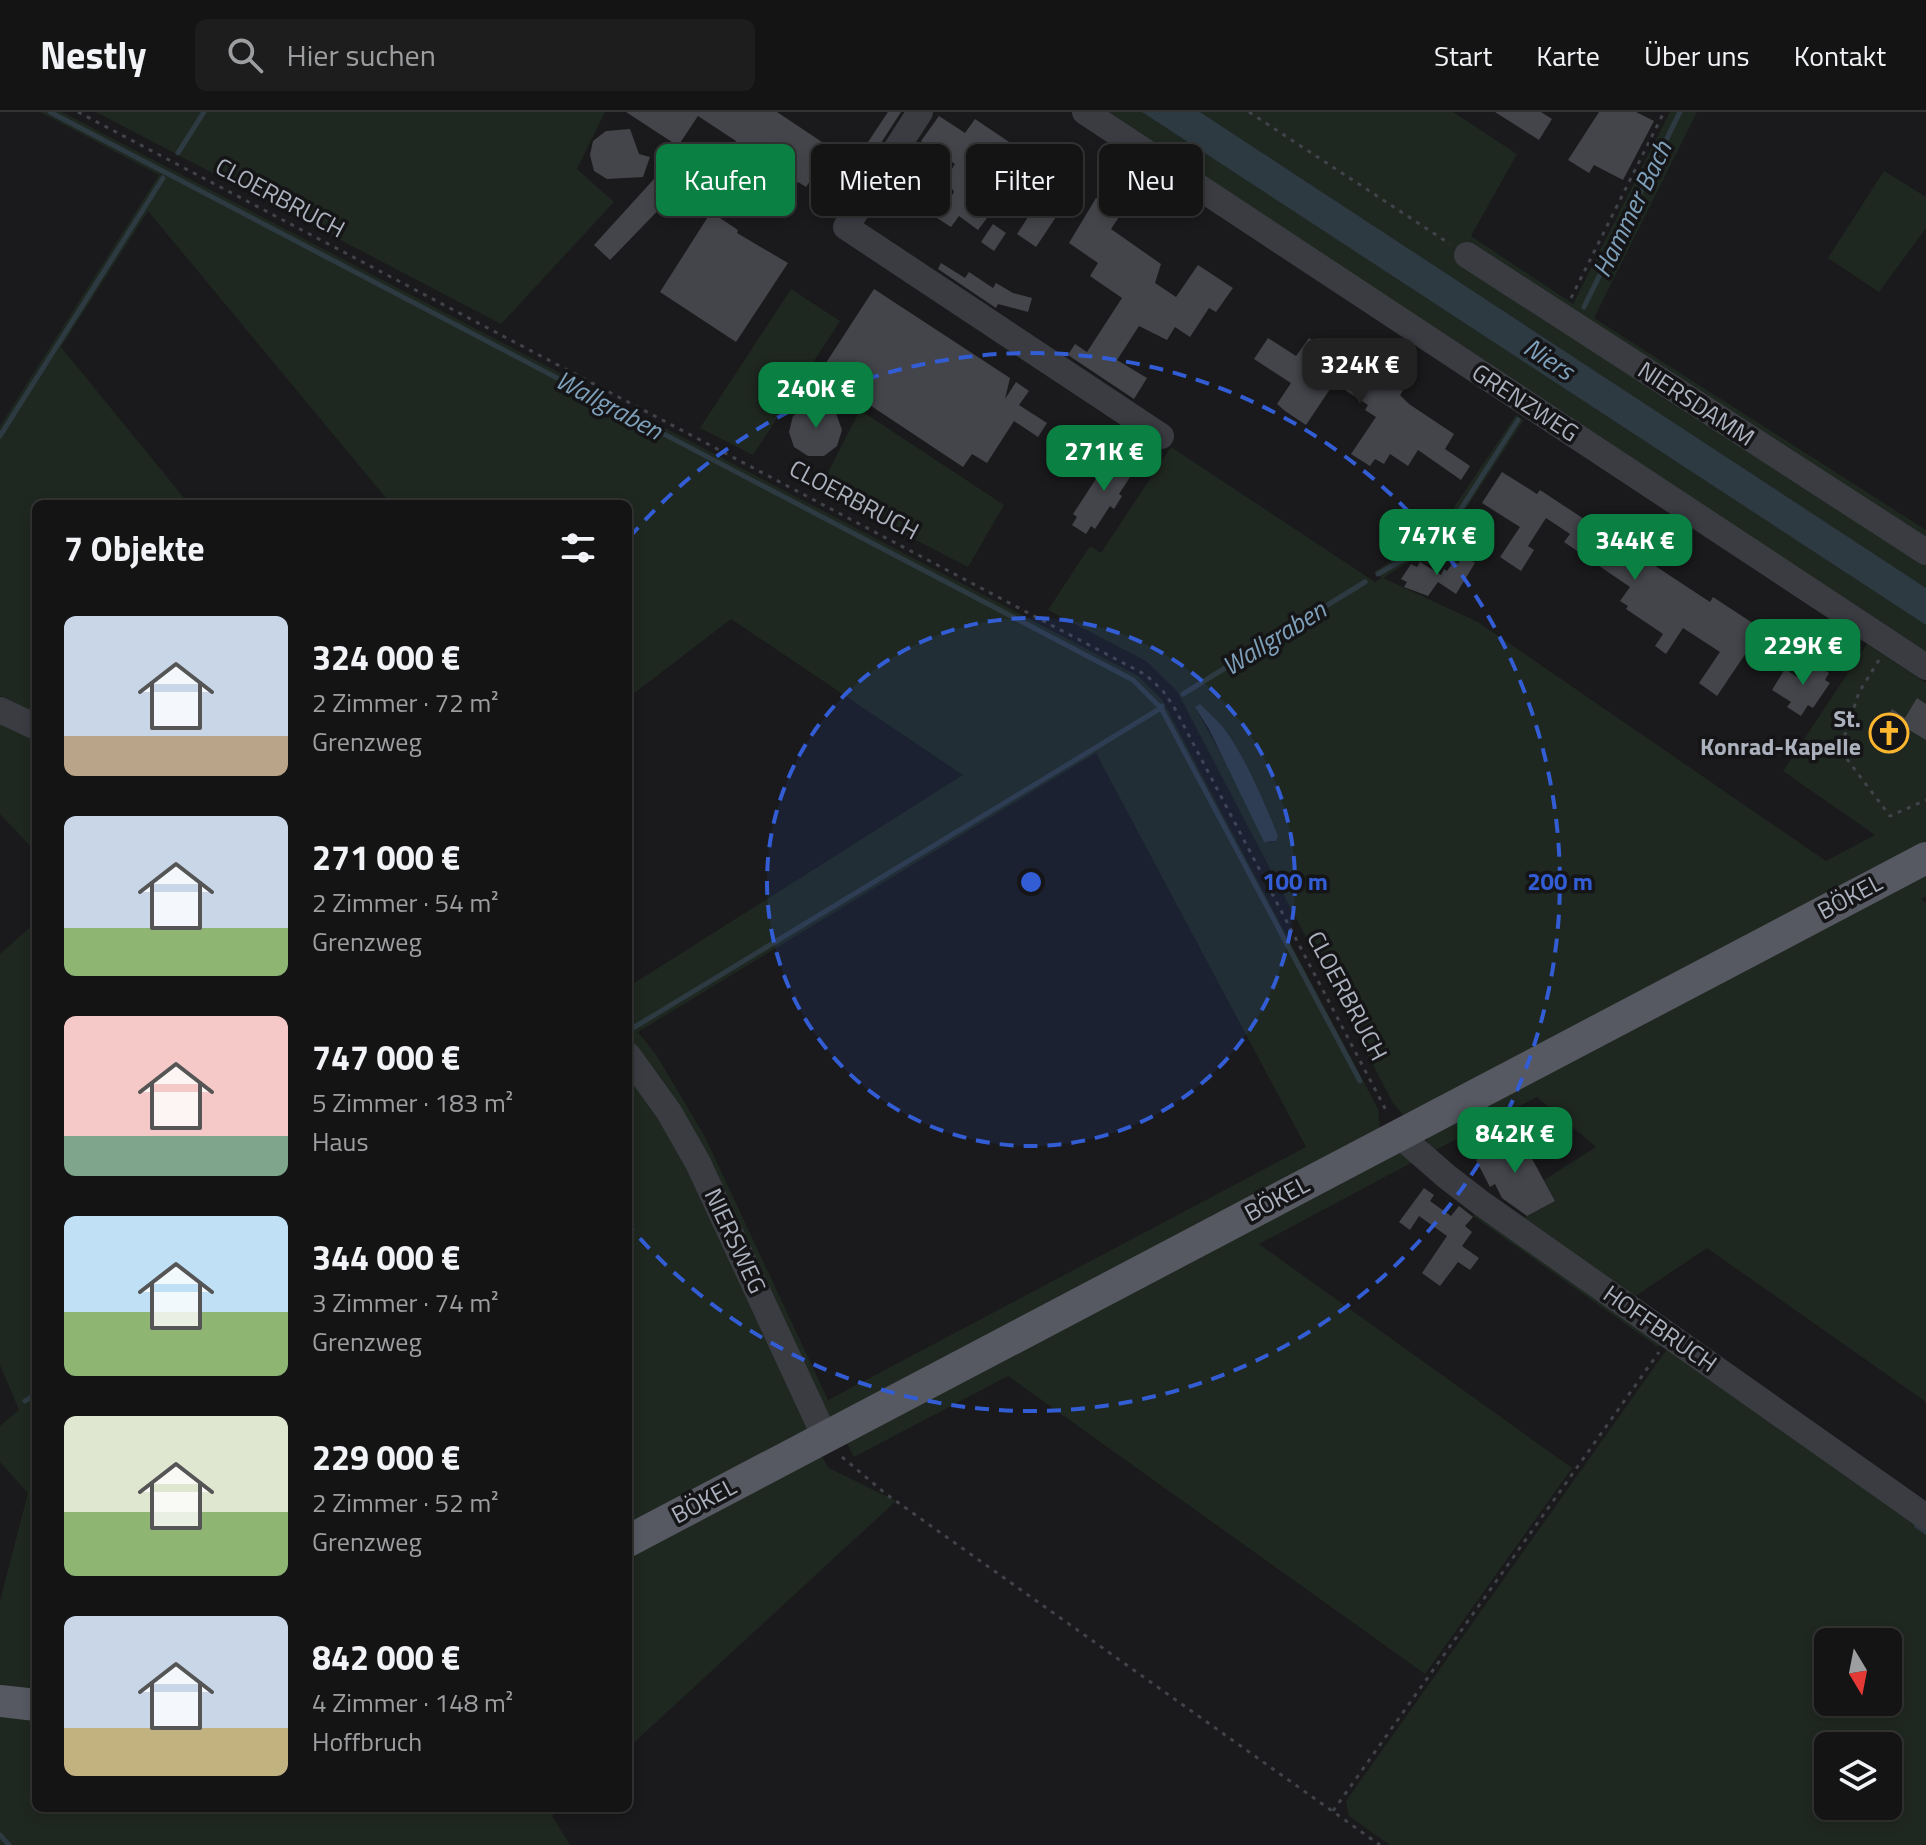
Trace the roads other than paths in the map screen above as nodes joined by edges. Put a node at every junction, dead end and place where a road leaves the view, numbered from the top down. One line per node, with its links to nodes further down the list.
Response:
1 (920, 112): 4 (street)
2 (1085, 112): 6 (street, GRENZWEG)
3 (1467, 255): 5 (street, NIERSDAMM)
4 (1161, 436)
5 (1926, 552)
6 (1926, 667)
7 (0, 710): 8 (street)
8 (32, 725)
9 (1926, 858): 11 (main road, BÖKEL)
10 (632, 1061): 12 (street, NIERSWEG)
11 (1399, 1135): 12 (main road, BÖKEL); 13 (street, HOFFBRUCH)
12 (825, 1437): 14 (main road, BÖKEL)
13 (1926, 1517)
14 (632, 1539)
15 (0, 1701): 16 (main road)
16 (32, 1705)

